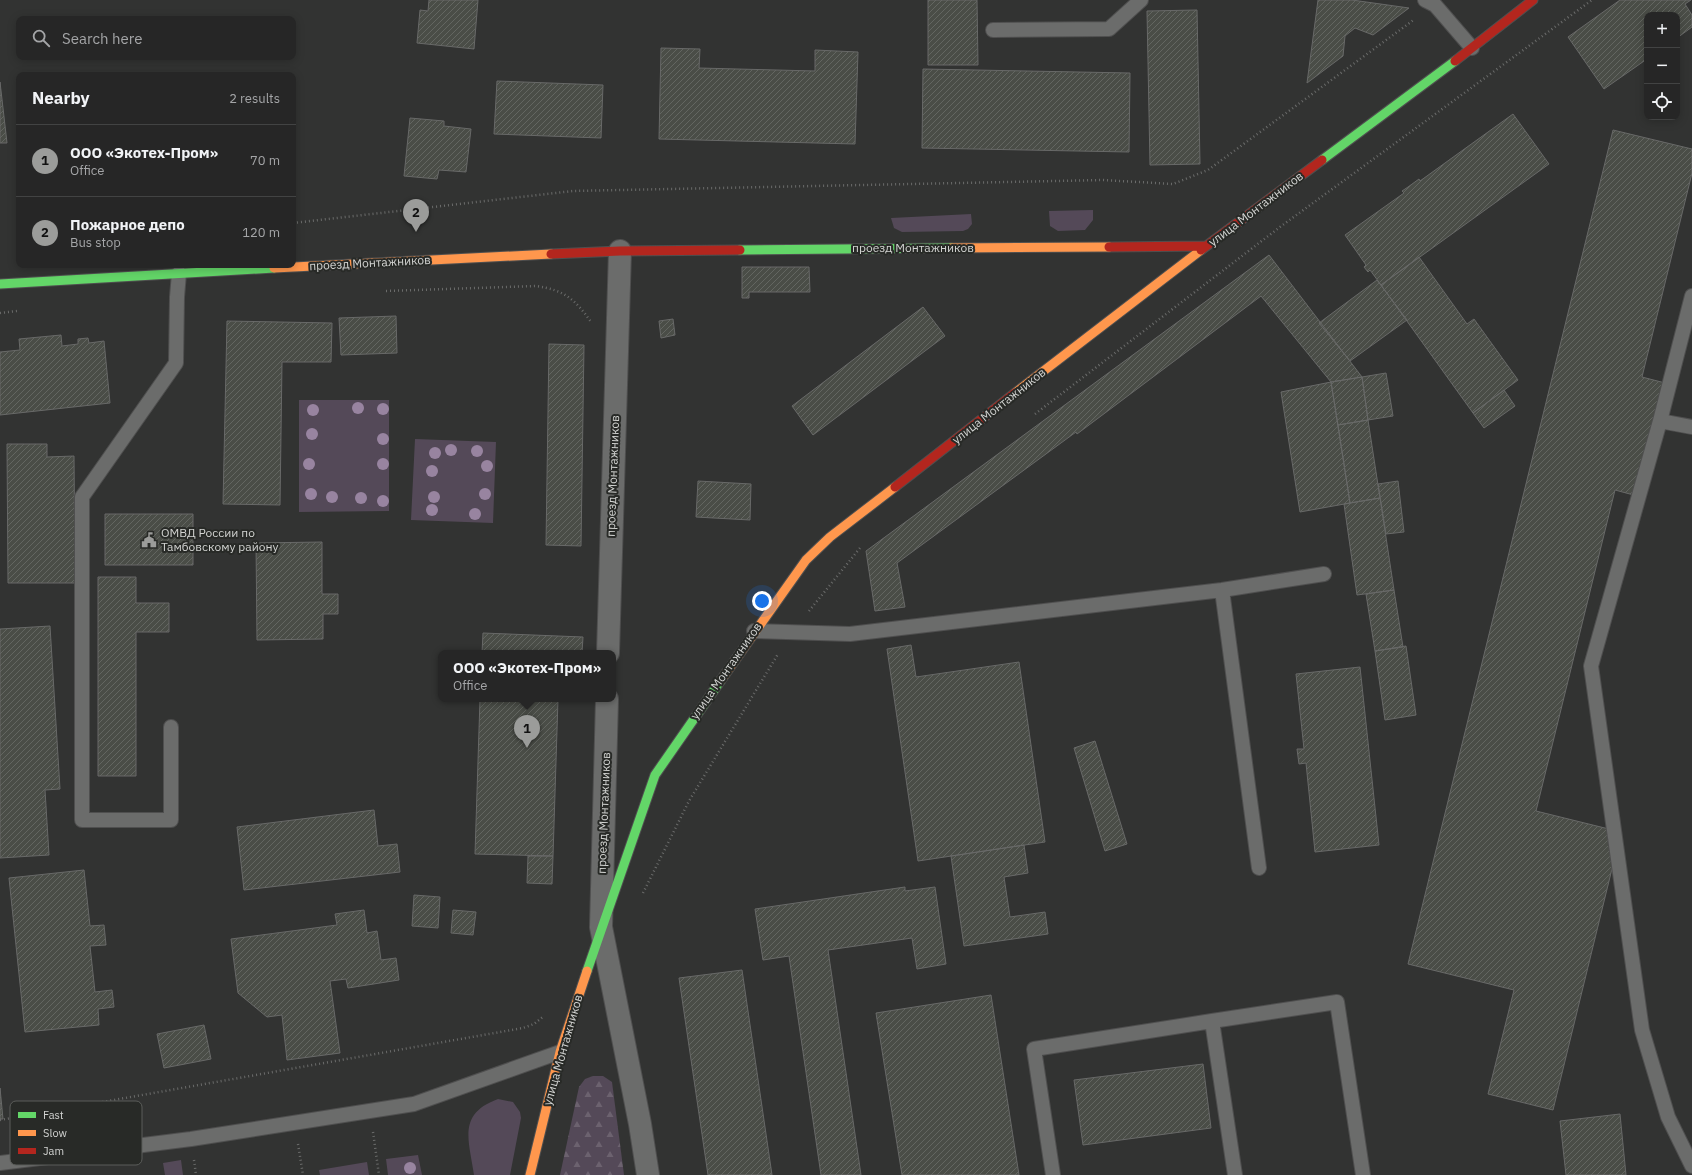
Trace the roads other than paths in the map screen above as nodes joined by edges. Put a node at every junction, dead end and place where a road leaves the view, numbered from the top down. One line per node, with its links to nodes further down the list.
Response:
1 (1141, 0): 4 (lane)
2 (1533, 0): 5 (main road, улица Монтажников)
3 (1430, 2): 5 (lane)
4 (993, 30)
5 (1472, 48): 6 (main road, улица Монтажников)
6 (1206, 246): 7 (main road, проезд Монтажников); 17 (main road, улица Монтажников)
7 (620, 251): 8 (main road, проезд Монтажников); 18 (street, проезд Монтажников)
8 (296, 267)
9 (279, 268): 10 (main road, проезд Монтажников)
10 (179, 273): 11 (main road, проезд Монтажников); 20 (lane)
11 (0, 284)
12 (1692, 296): 13 (lane)
13 (1660, 422): 14 (lane); 28 (lane)
14 (1692, 427)
15 (1324, 574): 16 (lane)
16 (1222, 590): 17 (lane); 21 (lane)
17 (754, 631): 22 (main road, улица Монтажников)
18 (608, 650)
19 (607, 702): 22 (street, проезд Монтажников)
20 (171, 727)
21 (1259, 868)
22 (601, 927): 24 (main road, улица Монтажников); 30 (street)
23 (1212, 1021): 31 (lane); 32 (lane); 33 (lane)
24 (560, 1052): 25 (lane); 29 (main road, улица Монтажников)
25 (142, 1145)
26 (10, 1162): 27 (lane)
27 (0, 1163)
28 (1692, 1166)
29 (530, 1175)
30 (648, 1175)
31 (1053, 1175)
32 (1235, 1175)
33 (1363, 1175)

